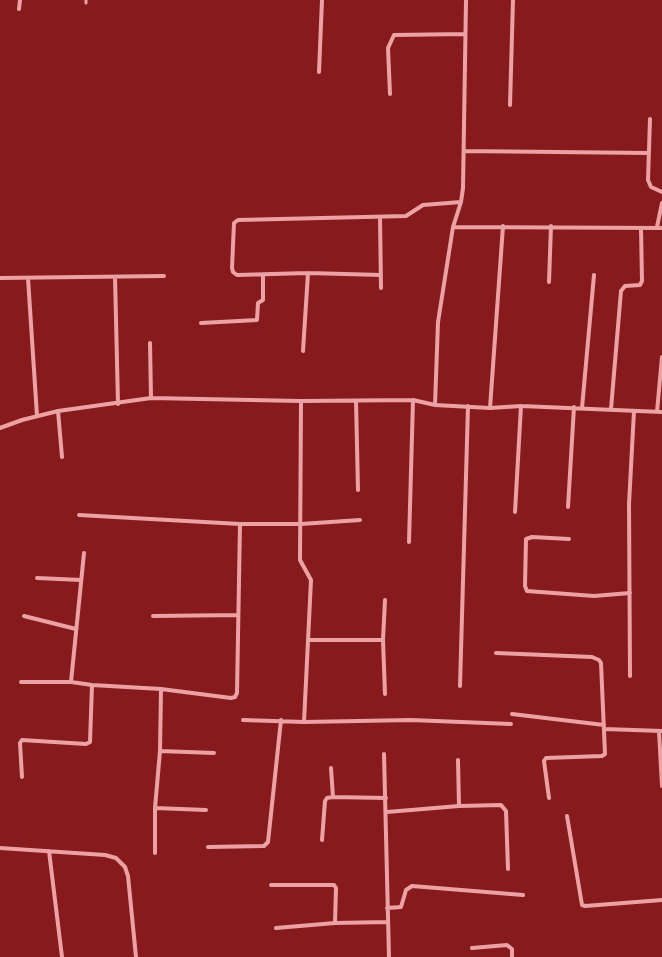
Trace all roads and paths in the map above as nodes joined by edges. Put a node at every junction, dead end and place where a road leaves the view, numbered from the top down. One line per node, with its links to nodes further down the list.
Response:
1 (20, 0): 5 (street)
2 (322, 0): 7 (street)
3 (466, 0): 6 (street)
4 (513, 0): 9 (street)
5 (19, 9)
6 (464, 34): 8 (street); 11 (street)
7 (320, 72)
8 (390, 94)
9 (510, 105)
10 (650, 119): 12 (street)
11 (464, 151): 12 (street); 14 (street)
12 (648, 153): 13 (street)
13 (662, 192)
14 (460, 202): 16 (street); 19 (street)
15 (662, 203): 20 (street)
16 (380, 217): 24 (street); 25 (street)
17 (503, 226): 18 (street); 19 (street); 46 (street)
18 (551, 226): 21 (street); 31 (street)
19 (453, 227): 42 (street)
20 (657, 227): 21 (street); 22 (street)
21 (642, 228): 48 (street)
22 (662, 228)
23 (308, 273): 24 (street); 25 (street); 35 (street)
24 (263, 275): 33 (street)
25 (381, 275): 32 (street)
26 (594, 275): 47 (street)
27 (164, 276): 28 (street)
28 (116, 277): 30 (street); 41 (street)
29 (0, 278): 30 (street)
30 (28, 278): 53 (street)
31 (549, 282)
32 (381, 288)
33 (201, 323)
34 (150, 342): 37 (street)
35 (303, 351)
36 (662, 357): 51 (street)
37 (151, 398): 40 (street); 41 (street)
38 (413, 400): 39 (street); 42 (street); 64 (street)
39 (356, 401): 40 (street); 56 (street)
40 (301, 402): 62 (street)
41 (118, 404): 49 (street)
42 (436, 405): 43 (street)
43 (468, 406): 46 (street); 81 (street)
44 (521, 406): 45 (street); 46 (street); 58 (street)
45 (574, 407): 47 (street); 57 (street)
46 (490, 408)
47 (582, 408): 48 (street)
48 (611, 409): 50 (street)
49 (58, 411): 53 (street); 55 (street)
50 (634, 411): 51 (street); 68 (street)
51 (656, 412): 52 (street)
52 (662, 412)
53 (37, 416): 54 (street)
54 (0, 428)
55 (62, 457)
56 (358, 490)
57 (568, 507)
58 (515, 512)
59 (79, 515): 61 (street)
60 (360, 520): 62 (street)
61 (240, 524): 62 (street); 72 (street)
62 (300, 524): 74 (street)
63 (569, 539): 68 (street)
64 (409, 542)
65 (84, 553): 67 (street)
66 (37, 578): 67 (street)
67 (81, 580): 73 (street)
68 (630, 593): 77 (street)
69 (385, 600): 75 (street)
70 (24, 616): 73 (street)
71 (153, 616): 72 (street)
72 (238, 616): 82 (street)
73 (76, 628): 79 (street)
74 (308, 640): 75 (street); 87 (street)
75 (383, 640): 83 (street)
76 (496, 653): 89 (street)
77 (630, 676)
78 (21, 682): 79 (street)
79 (71, 682): 80 (street)
80 (92, 686): 82 (street); 96 (street)
81 (460, 686)
82 (161, 689): 91 (street)
83 (385, 694)
84 (512, 714): 89 (street)
85 (243, 720): 86 (street)
86 (281, 720): 87 (street); 107 (street)
87 (304, 722): 88 (street)
88 (511, 724)
89 (604, 727): 90 (street); 100 (street)
90 (661, 731): 97 (street)
91 (160, 751): 92 (street); 102 (street)
92 (214, 753)
93 (384, 754): 99 (street)
94 (458, 760): 101 (street)
95 (331, 768): 98 (street)
96 (22, 777)
97 (662, 786)
98 (333, 797): 99 (street); 106 (street)
99 (386, 798): 104 (street)
100 (549, 798)
101 (459, 806): 104 (street); 111 (street)
102 (155, 808): 103 (street); 110 (street)
103 (206, 810)
104 (387, 812): 115 (street)
105 (567, 816): 114 (street)
106 (322, 840)
107 (208, 846)
108 (0, 848): 109 (street)
109 (49, 851): 120 (street); 121 (street)
110 (155, 853)
111 (508, 869)
112 (271, 885): 117 (street)
113 (523, 895): 115 (street)
114 (662, 900)
115 (387, 908): 116 (street)
116 (387, 922): 117 (street); 122 (street)
117 (335, 923): 118 (street)
118 (276, 928)
119 (472, 948): 123 (street)
120 (62, 957)
121 (136, 957)
122 (389, 957)
123 (512, 957)

